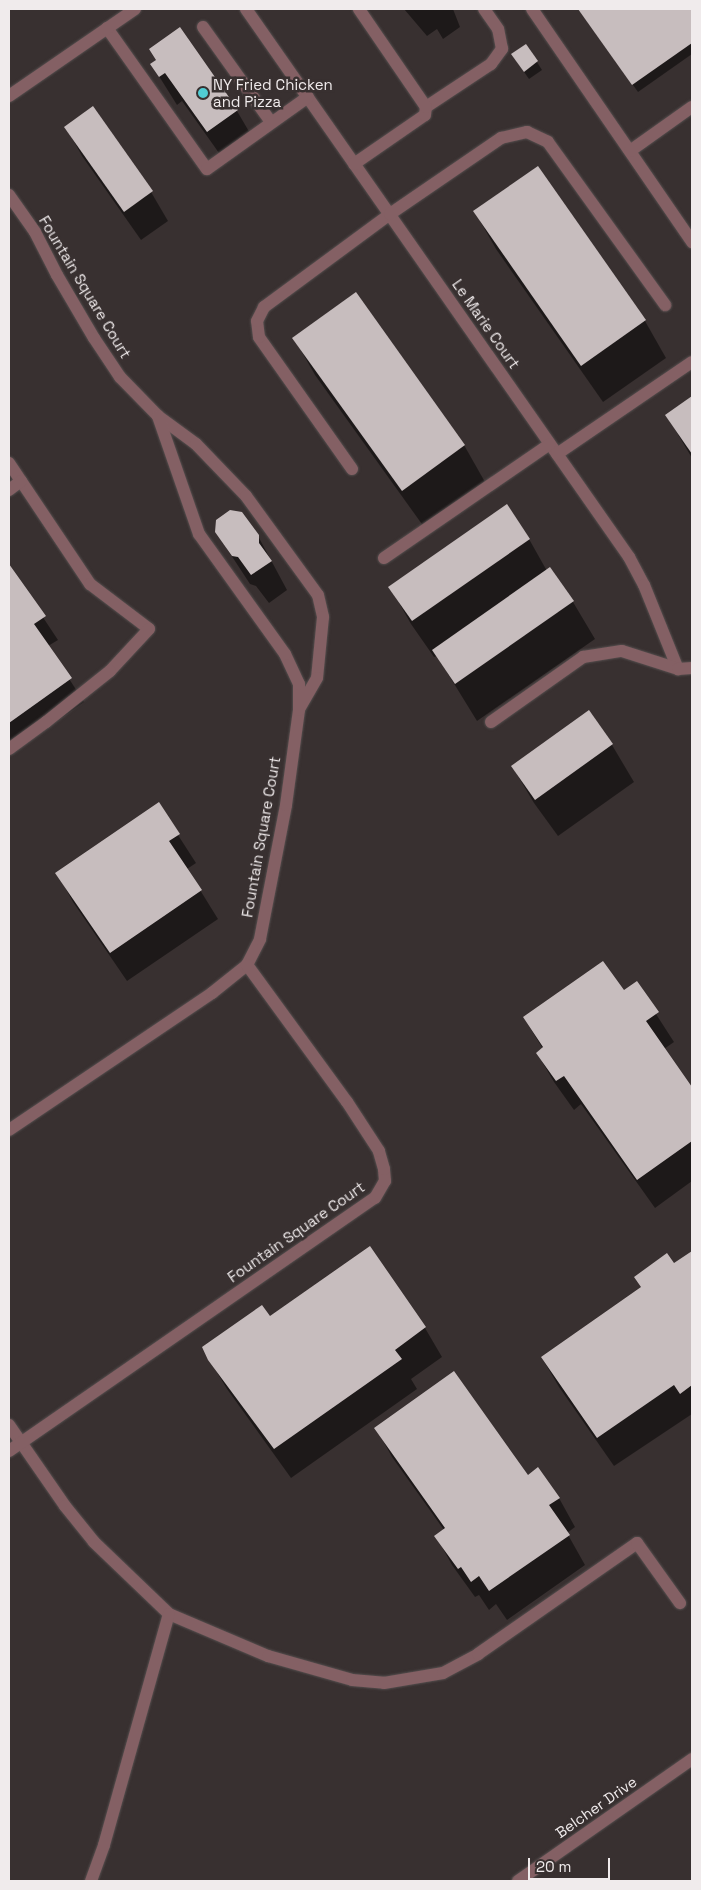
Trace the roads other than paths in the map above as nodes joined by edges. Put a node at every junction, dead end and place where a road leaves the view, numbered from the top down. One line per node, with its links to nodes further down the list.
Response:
1 (135, 9): 7 (street)
2 (246, 9): 9 (street, Le Marie Court)
3 (359, 9): 10 (street)
4 (484, 9): 10 (street)
5 (532, 9): 13 (street)
6 (203, 27): 12 (street)
7 (107, 28): 8 (street); 12 (street)
8 (9, 96)
9 (308, 97): 12 (street); 14 (street, Le Marie Court)
10 (426, 107): 14 (street)
11 (692, 107): 13 (street)
12 (271, 122)
13 (630, 151): 17 (street)
14 (354, 164): 16 (street, Le Marie Court)
15 (9, 194): 20 (street, Fountain Square Court)
16 (390, 214): 18 (street); 21 (street, Le Marie Court); 23 (street)
17 (692, 242)
18 (665, 305)
19 (692, 362): 21 (street)
20 (158, 416): 29 (street, Fountain Square Court); 29 (street, Fountain Square Court)
21 (554, 449): 26 (street); 28 (street, Le Marie Court)
22 (9, 463): 24 (street)
23 (352, 469)
24 (21, 482): 25 (street); 31 (street)
25 (9, 490)
26 (384, 558)
27 (692, 668): 28 (street)
28 (678, 669): 30 (street)
29 (299, 710): 32 (street, Fountain Square Court)
30 (491, 722)
31 (9, 749)
32 (247, 965): 33 (street, Fountain Square Court); 35 (street, Fountain Square Court)
33 (9, 1130)
34 (9, 1425): 35 (street)
35 (21, 1443): 36 (street, Fountain Square Court); 38 (street)
36 (9, 1452)
37 (680, 1603): 38 (street)
38 (169, 1614): 40 (street)
39 (692, 1759): 41 (street, Belcher Drive)
40 (91, 1881)
41 (518, 1881)

